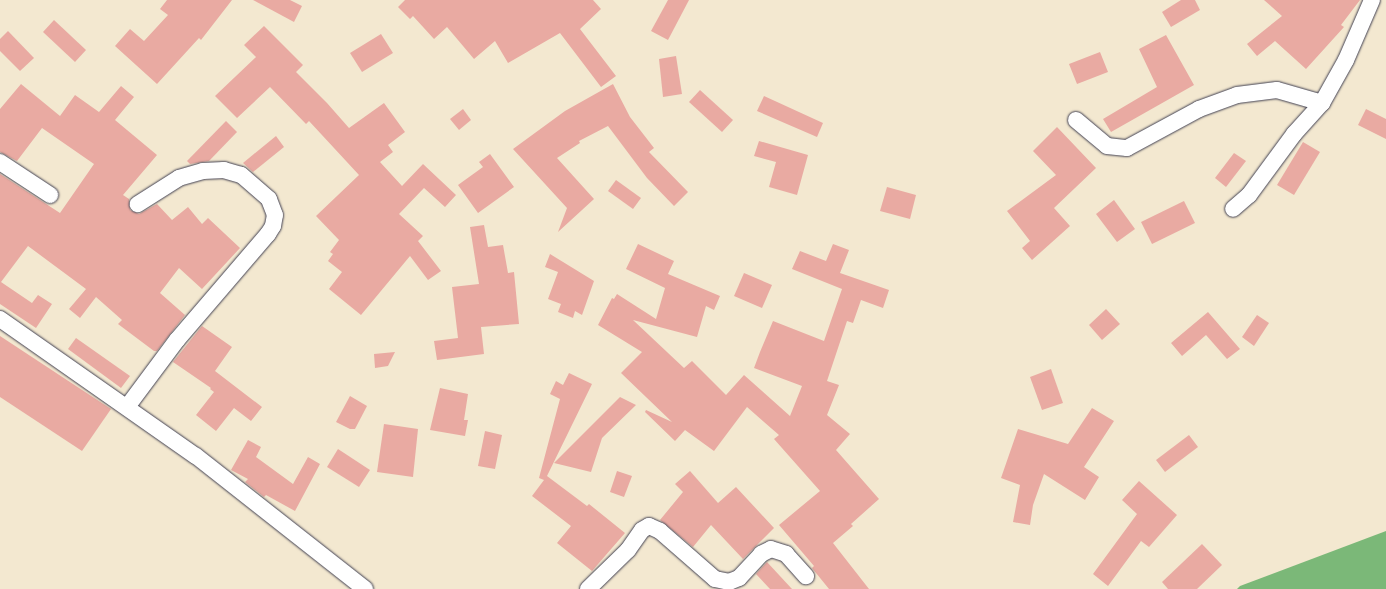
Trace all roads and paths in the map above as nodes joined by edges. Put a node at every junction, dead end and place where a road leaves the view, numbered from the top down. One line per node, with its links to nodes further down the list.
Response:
1 (1372, 0): 2 (street)
2 (1322, 103): 3 (street); 7 (street)
3 (1076, 120)
4 (0, 162): 5 (street)
5 (50, 195)
6 (138, 204): 9 (street)
7 (1233, 209)
8 (0, 318): 9 (street)
9 (127, 407): 11 (street)
10 (806, 576): 12 (street)
11 (366, 589)
12 (588, 589)

